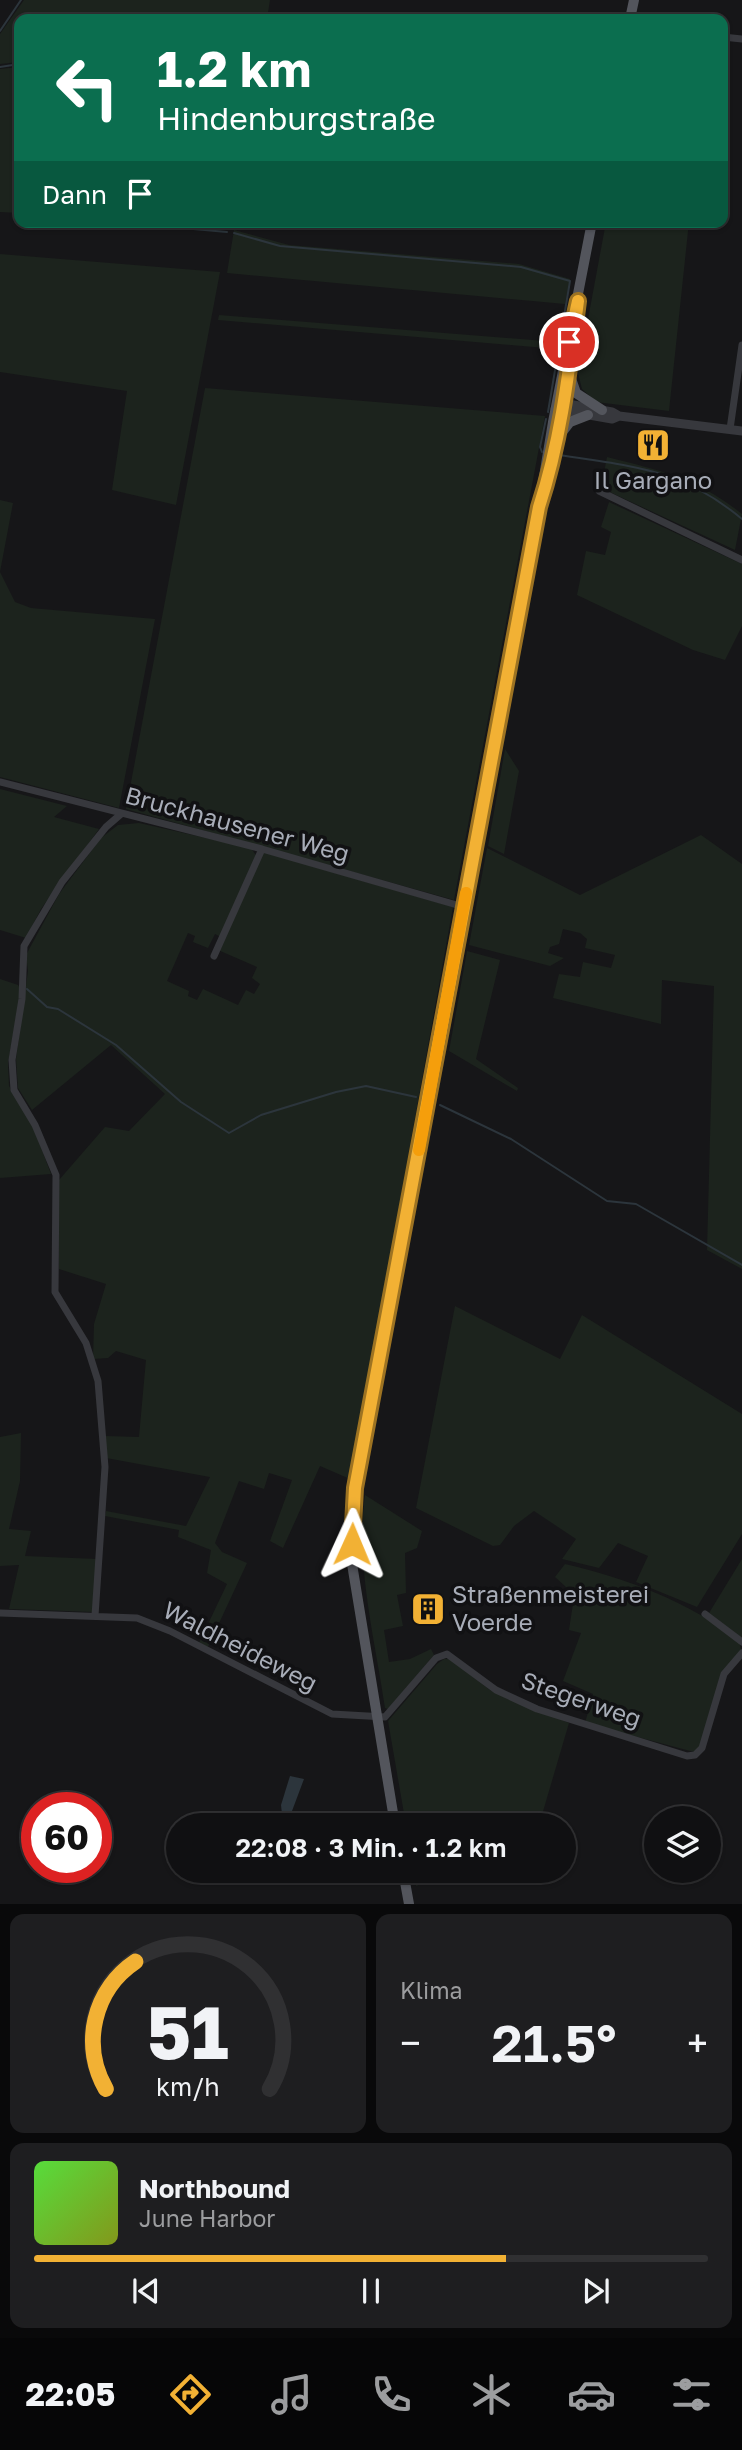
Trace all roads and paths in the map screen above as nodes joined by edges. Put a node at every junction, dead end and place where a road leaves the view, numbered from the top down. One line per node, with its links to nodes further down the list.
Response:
1 (591, 228): 2 (main road)
2 (578, 301): 4 (main road); 5 (main road)
3 (742, 345): 9 (street)
4 (569, 373): 5 (main road); 6 (main road)
5 (560, 406): 6 (street); 7 (street); 11 (main road); 13 (main road)
6 (602, 410): 8 (street)
7 (588, 415): 8 (street); 11 (main road)
8 (619, 416): 9 (street)
9 (730, 429): 10 (street)
10 (742, 431)
11 (556, 440): 13 (main road)
12 (599, 491): 14 (street)
13 (539, 507): 18 (main road)
14 (742, 560)
15 (0, 782): 16 (street, Bruckhausener Weg)
16 (121, 814): 17 (street, Bruckhausener Weg); 22 (street)
17 (262, 849): 18 (street, Bruckhausener Weg); 19 (street)
18 (464, 907): 25 (main road)
19 (214, 956)
20 (0, 1613): 22 (street, Waldheideweg)
21 (705, 1614): 23 (street)
22 (95, 1616): 25 (street, Waldheideweg)
23 (742, 1642)
24 (742, 1653): 25 (street, Stegerweg)
25 (377, 1718): 26 (main road)
26 (393, 1813)
27 (405, 1883): 28 (main road)
28 (409, 1904)

